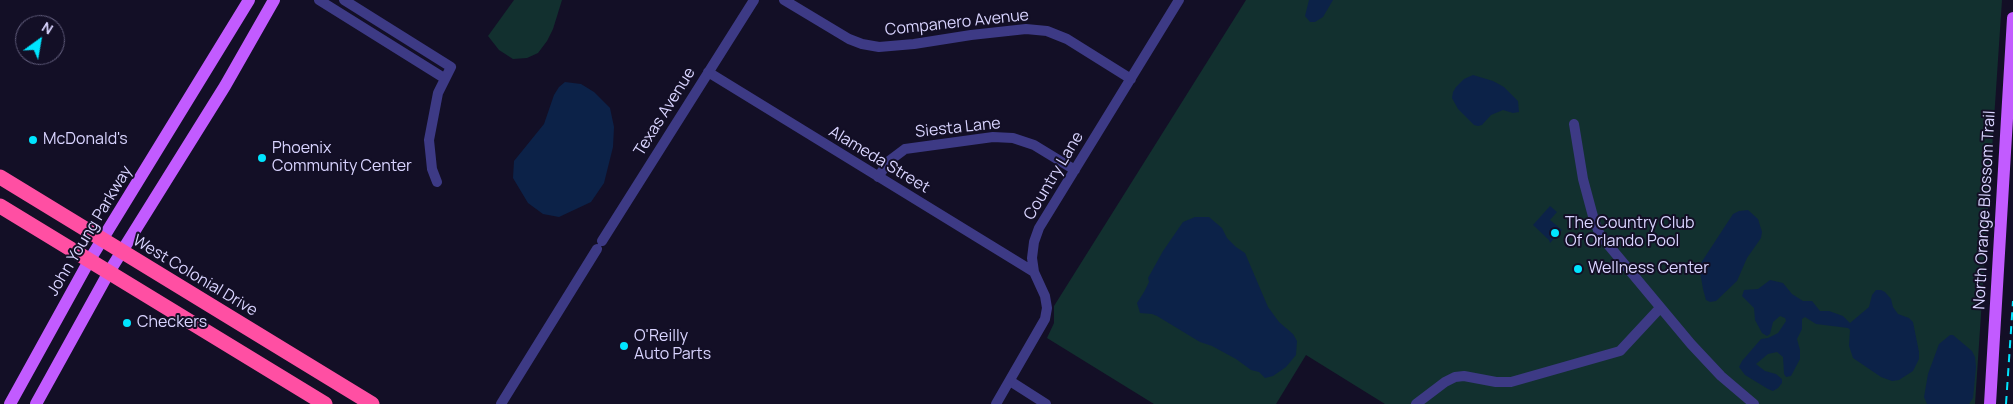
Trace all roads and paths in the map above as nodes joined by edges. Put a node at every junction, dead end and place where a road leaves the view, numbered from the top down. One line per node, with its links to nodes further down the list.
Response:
1 (250, 0): 20 (main road, John Young Parkway)
2 (265, 0): 10 (main road)
3 (274, 0): 10 (main road)
4 (319, 0): 12 (street)
5 (344, 0): 12 (street)
6 (754, 0): 11 (street, Texas Avenue)
7 (784, 0): 13 (street, Companero Avenue)
8 (1179, 0): 13 (street, Country Lane)
9 (2013, 18): 36 (main road, North Orange Blossom Trail)
10 (242, 56): 21 (main road)
11 (708, 72): 17 (street, Alameda Street); 31 (street, Texas Avenue)
12 (444, 78): 18 (street)
13 (1131, 79): 15 (street, Country Lane)
14 (1574, 124): 25 (street)
15 (1075, 170): 17 (street, Siesta Lane); 24 (street, Country Lane)
16 (0, 177): 20 (highway, West Colonial Drive)
17 (878, 177): 24 (street, Alameda Street)
18 (437, 182)
19 (0, 206): 22 (highway)
20 (102, 240): 21 (highway, West Colonial Drive); 22 (main road, John Young Parkway)
21 (122, 251): 23 (main road); 30 (highway, West Colonial Drive)
22 (90, 260): 23 (highway); 27 (main road, John Young Parkway)
23 (109, 272): 28 (main road); 29 (highway)
24 (1034, 272): 26 (street, Country Lane)
25 (1660, 308): 34 (street); 35 (street)
26 (1010, 381): 32 (street, Country Lane); 33 (street)
27 (10, 404)
28 (36, 404)
29 (325, 404)
30 (372, 404)
31 (501, 404)
32 (996, 404)
33 (1046, 404)
34 (1416, 404)
35 (1754, 404)
36 (1990, 404)

